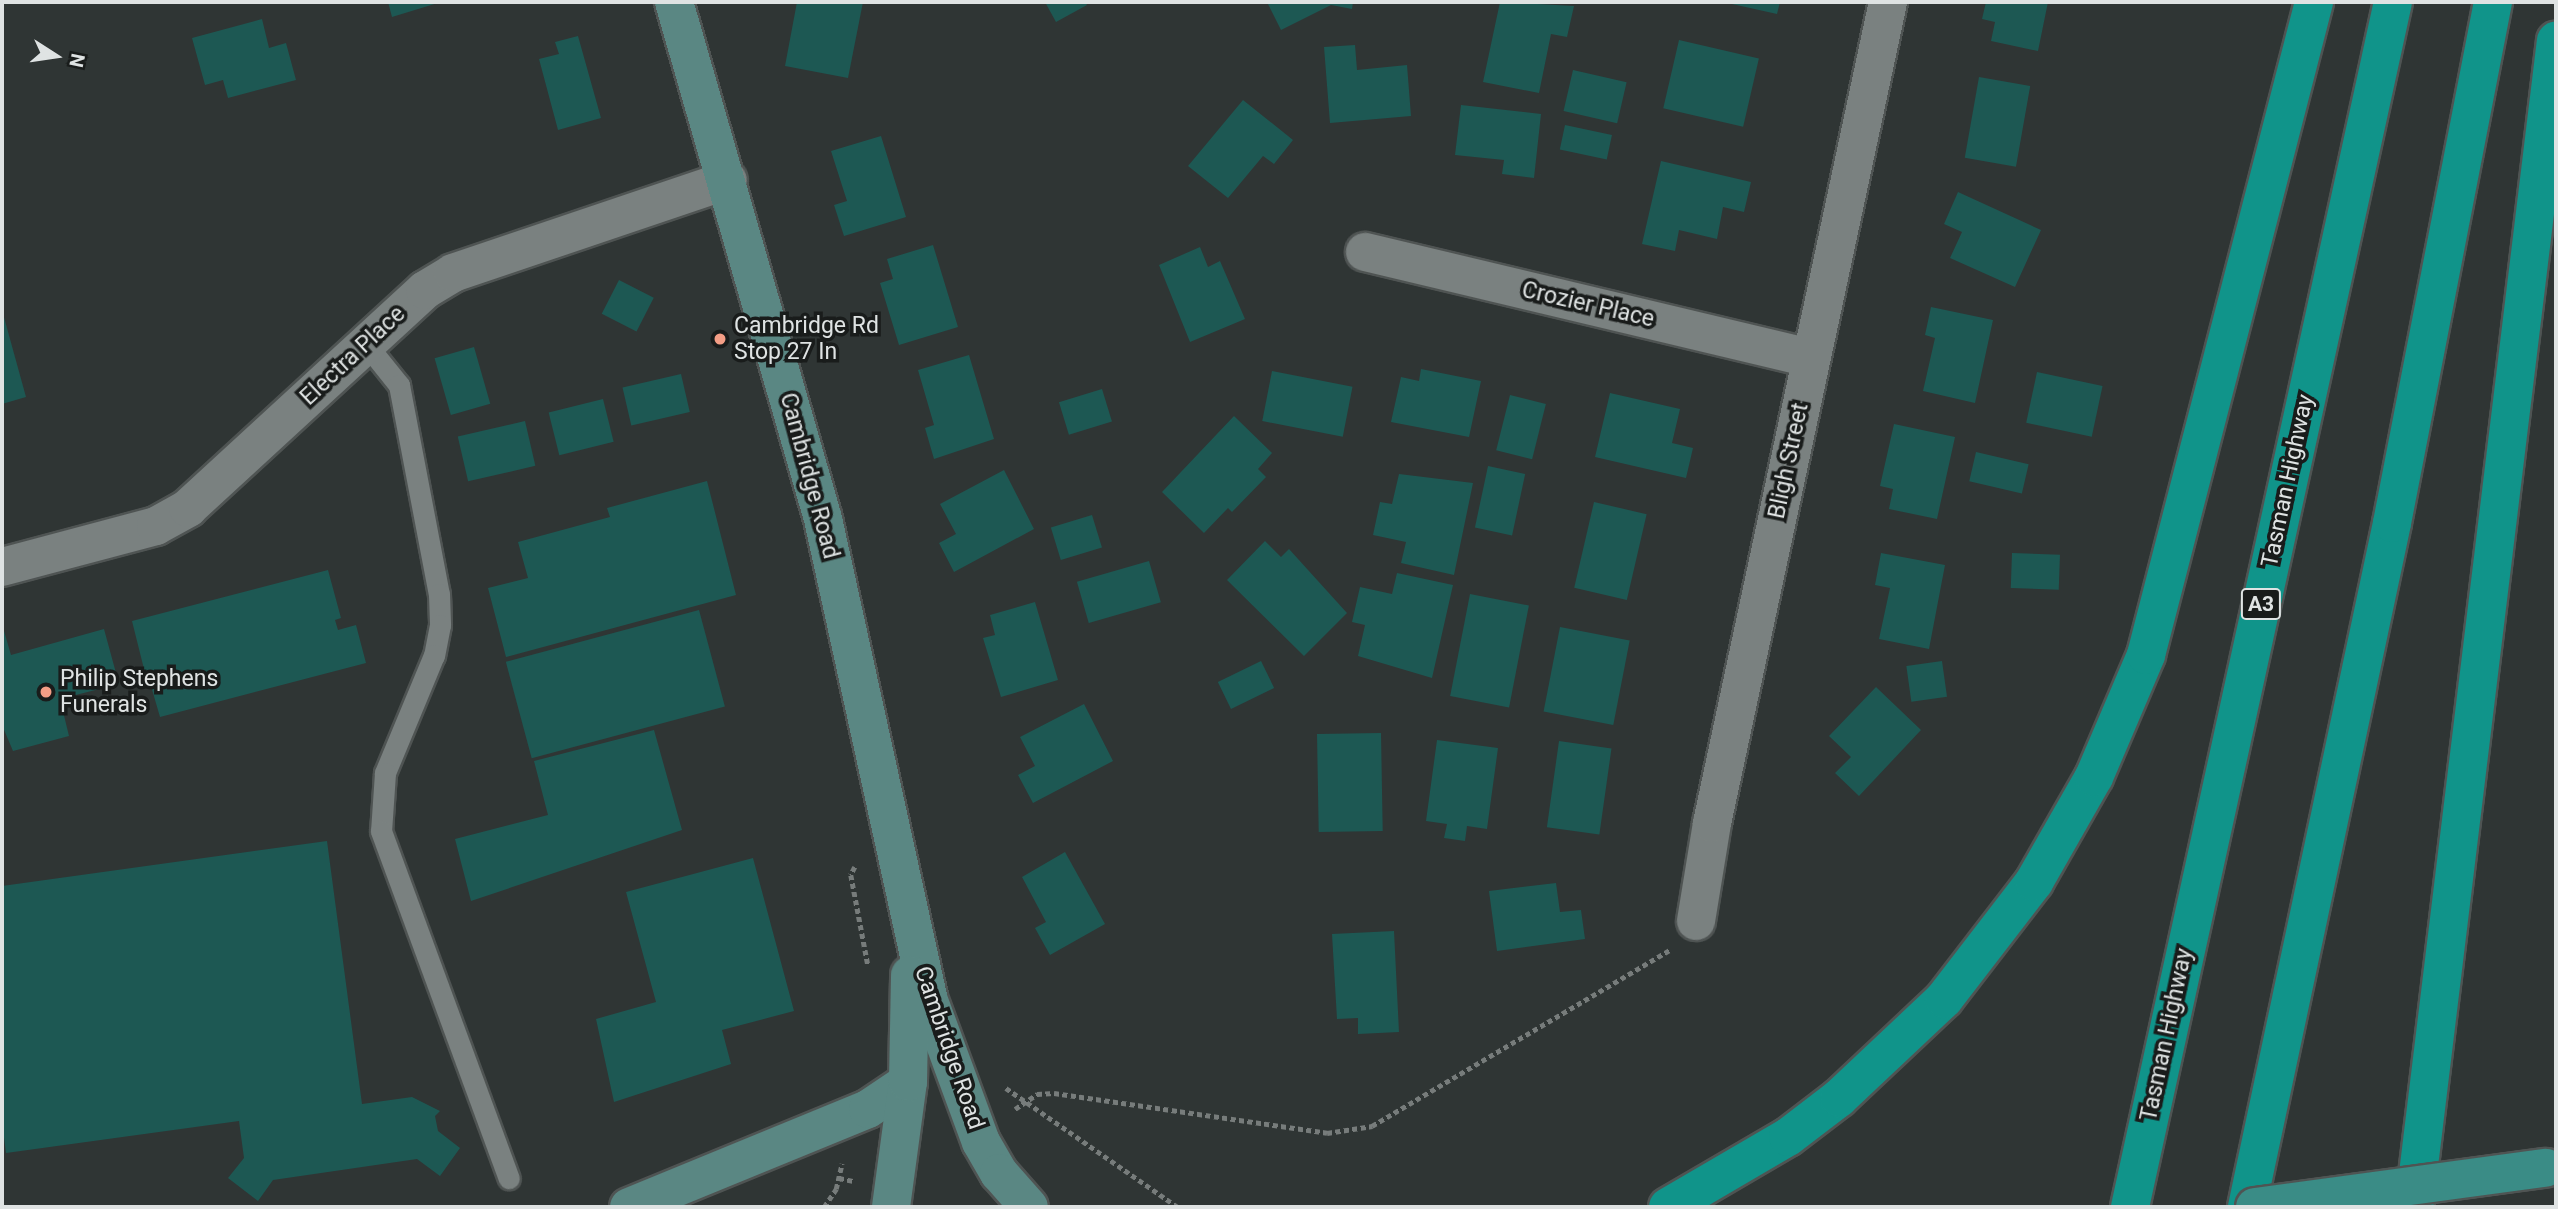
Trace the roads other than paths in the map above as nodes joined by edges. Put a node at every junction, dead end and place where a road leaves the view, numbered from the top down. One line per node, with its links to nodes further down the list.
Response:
1 (674, 2): 7 (main road, Cambridge Road)
2 (1888, 2): 10 (street, Bligh Street)
3 (2314, 2): 20 (highway)
4 (2393, 2): 21 (highway, Tasman Highway / A3)
5 (2493, 2): 22 (highway)
6 (2556, 41): 24 (highway)
7 (728, 180): 9 (street, Electra Place); 12 (main road, Cambridge Road)
8 (1365, 252): 10 (street, Crozier Place)
9 (366, 344): 11 (street, Electra Place); 16 (lane)
10 (1811, 358): 13 (street, Bligh Street)
11 (2, 567)
12 (907, 917): 14 (main road, Cambridge Road); 19 (main road, Cambridge Road)
13 (1696, 921)
14 (908, 1082): 17 (main road); 18 (main road, Cambridge Road)
15 (2551, 1167): 23 (main road, bridge)
16 (509, 1178)
17 (629, 1207)
18 (891, 1207)
19 (1029, 1207)
20 (1668, 1207)
21 (2130, 1207)
22 (2247, 1207)
23 (2255, 1207)
24 (2414, 1207)

